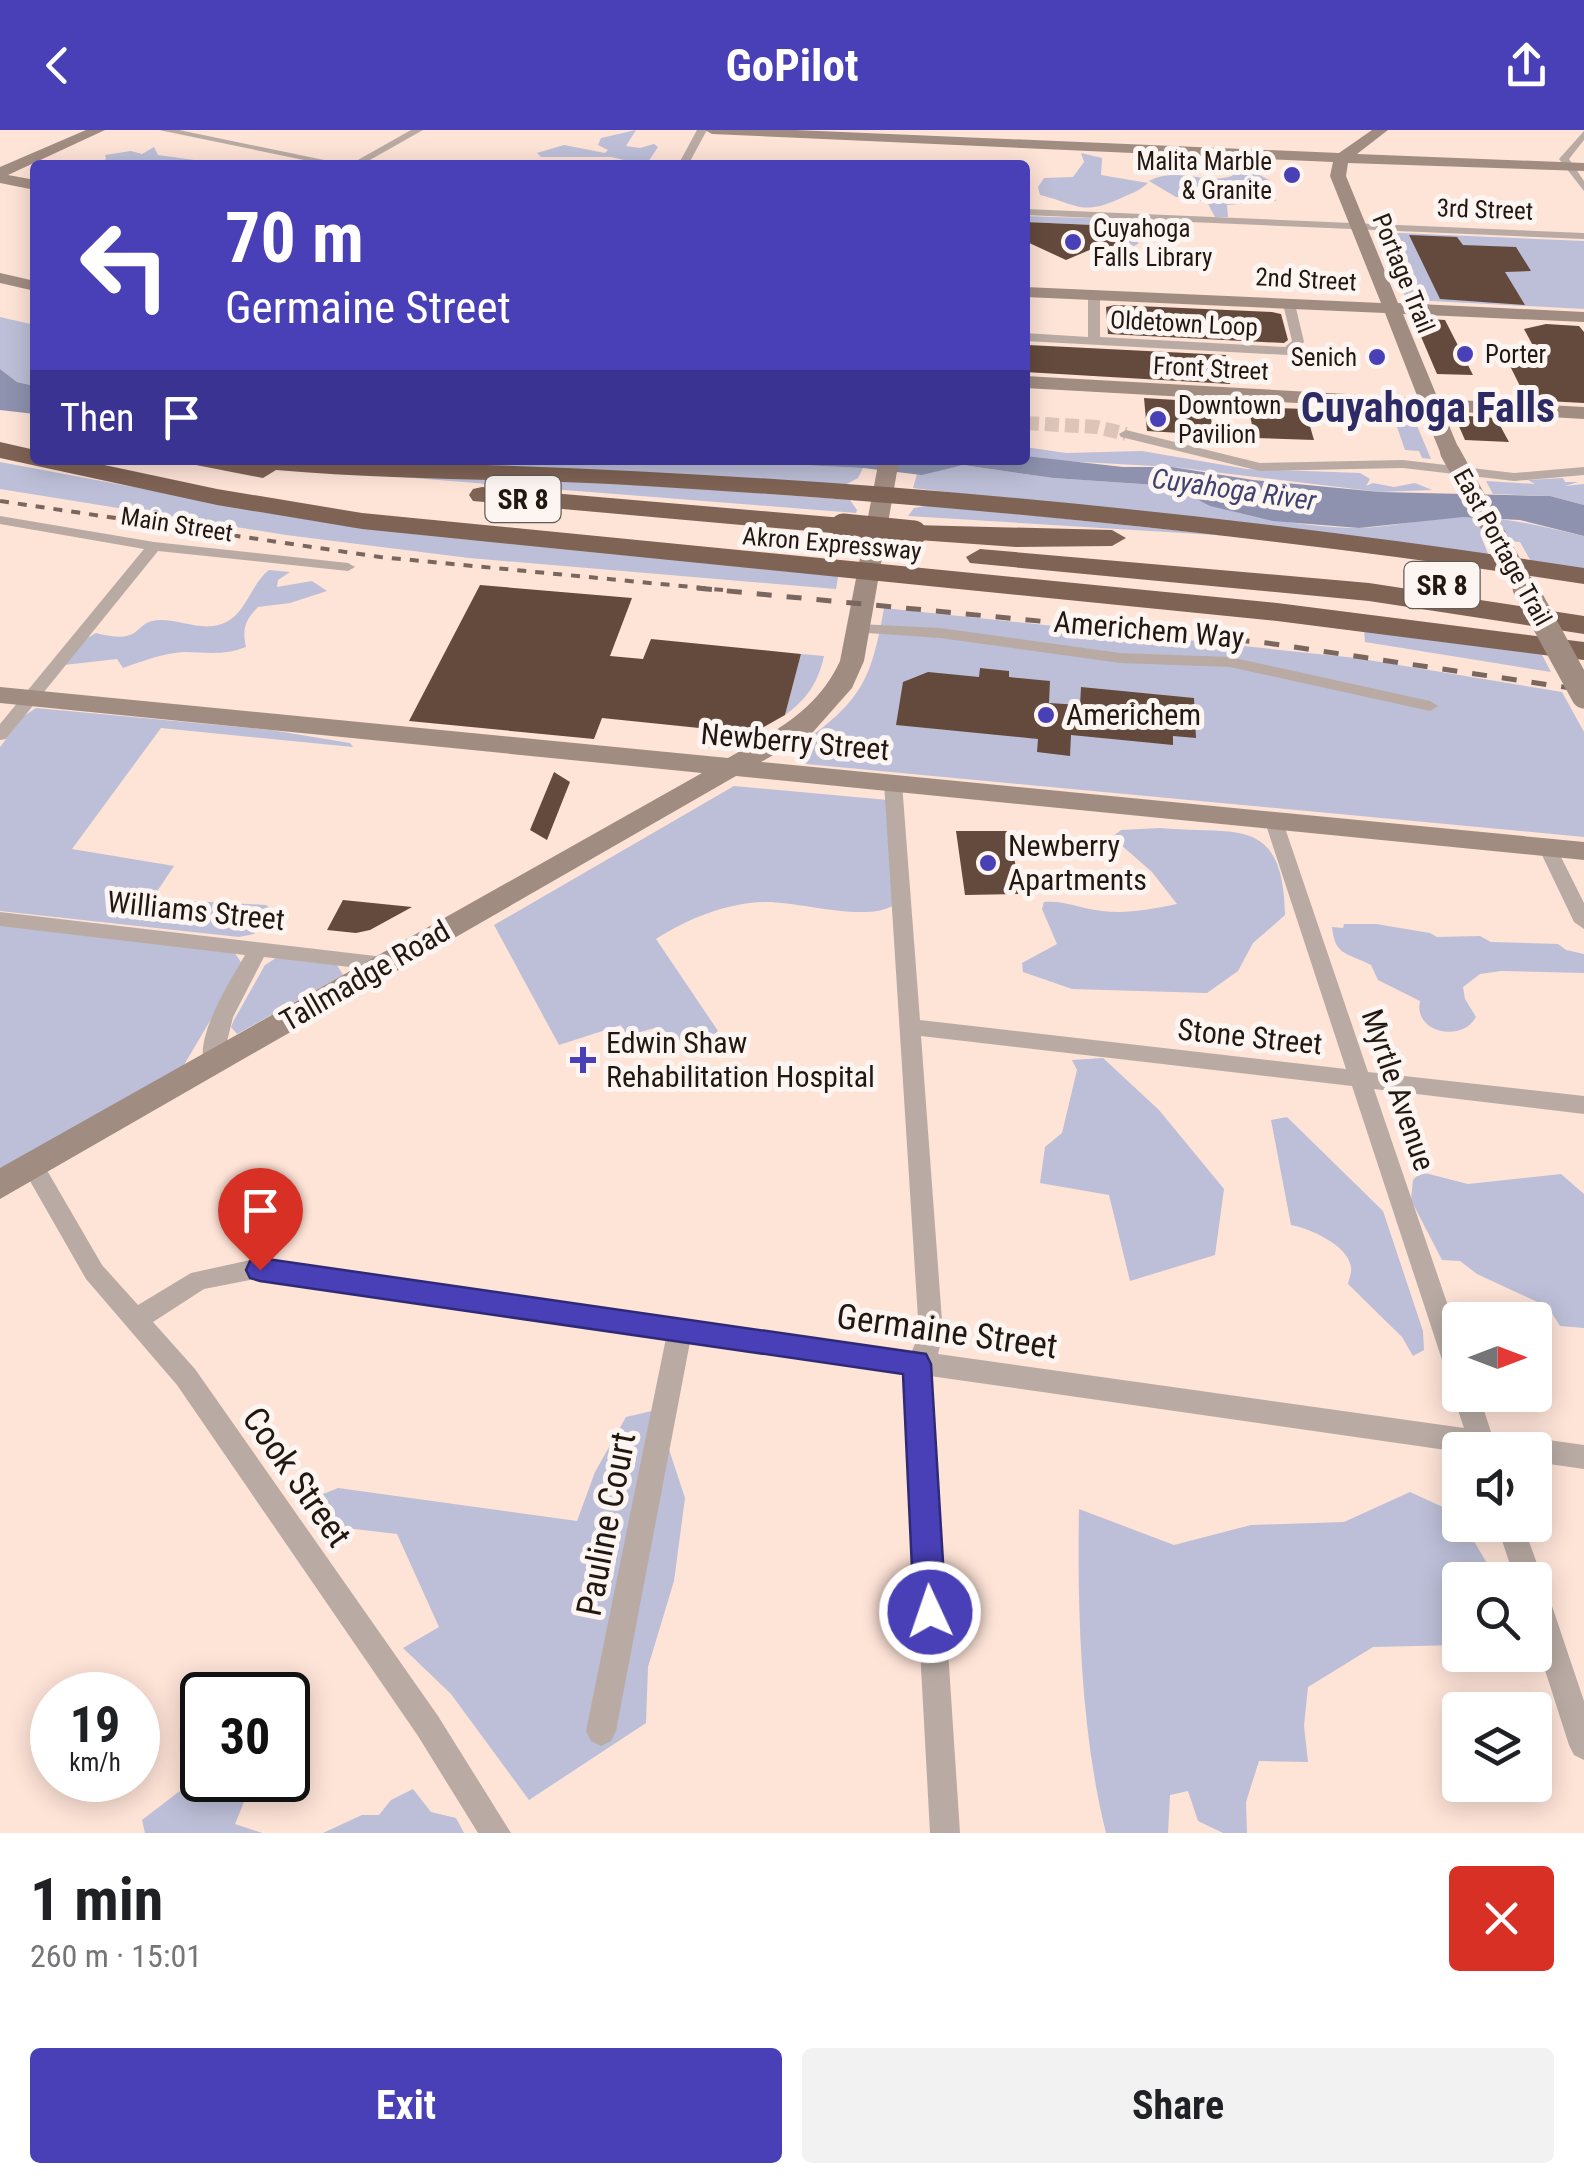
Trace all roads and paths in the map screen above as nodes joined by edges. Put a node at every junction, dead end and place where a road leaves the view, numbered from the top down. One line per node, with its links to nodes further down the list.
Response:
1 (98, 130): 12 (street)
2 (164, 130): 13 (street)
3 (418, 130): 14 (street)
4 (702, 130): 15 (street)
5 (712, 130): 10 (street)
6 (958, 130): 9 (street)
7 (1381, 130): 11 (street)
8 (1584, 134): 18 (street)
9 (979, 137): 10 (street); 11 (street)
10 (942, 143): 16 (street)
11 (1341, 158): 18 (street); 24 (street, Portage Trail)
12 (33, 160)
13 (317, 160)
14 (363, 160)
15 (686, 160)
16 (968, 160)
17 (30, 161): 20 (street)
18 (1566, 166): 19 (street); 22 (street)
19 (1584, 167)
20 (0, 175): 21 (street)
21 (30, 184)
22 (1584, 188)
23 (1030, 212): 24 (street, 3rd Street)
24 (1358, 226): 25 (street, 3rd Street); 31 (street, Portage Trail)
25 (1584, 236)
26 (0, 278): 27 (street)
27 (30, 285)
28 (1030, 292): 29 (street, 2nd Street)
29 (1094, 295): 30 (street, 2nd Street); 34 (street)
30 (1289, 304): 31 (street, 2nd Street); 34 (street, Oldetown Loop)
31 (1392, 309): 32 (street, 2nd Street); 36 (street, Portage Trail)
32 (1584, 317)
33 (1030, 337): 34 (street, Oldetown Loop)
34 (1094, 340)
35 (1030, 384): 36 (street, Front Street)
36 (1430, 405): 37 (street, Front Street); 42 (street, Portage Trail)
37 (1584, 412)
38 (0, 427): 39 (highway)
39 (30, 431)
40 (1126, 434): 48 (street)
41 (0, 449): 43 (highway)
42 (1450, 452): 56 (street, East Portage Trail, bridge)
43 (30, 454)
44 (68, 465): 53 (highway)
45 (113, 465): 53 (highway, Akron Expressway / SR 8)
46 (242, 465): 53 (highway, Akron Expressway / SR 8)
47 (296, 465): 49 (highway)
48 (1584, 470)
49 (889, 473): 53 (street, Tallmadge Road); 57 (highway)
50 (0, 520): 52 (street, Main Street)
51 (968, 535): 54 (highway, Akron Expressway / SR 8); 56 (highway); 58 (highway, Akron Expressway / SR 8)
52 (154, 546): 55 (street, Main Street); 65 (street)
53 (855, 547): 54 (highway); 60 (street, Tallmadge Road); 62 (highway)
54 (913, 548): 59 (highway, Akron Expressway / SR 8); 61 (highway)
55 (348, 567)
56 (1518, 574): 61 (street, East Portage Trail, bridge)
57 (1584, 576)
58 (1584, 604)
59 (1584, 625)
60 (859, 629): 66 (street, Americhem Way); 68 (street, Tallmadge Road)
61 (1553, 638): 64 (street, East Portage Trail, bridge)
62 (1584, 651)
63 (0, 695): 65 (street, Newberry Street)
64 (1584, 696)
65 (29, 700): 67 (street); 68 (street, Newberry Street)
66 (1430, 706)
67 (0, 735)
68 (732, 768): 69 (street, Newberry Street); 76 (street, Tallmadge Road)
69 (893, 784): 70 (street, Newberry Street); 77 (street)
70 (1274, 822): 71 (street, Newberry Street); 79 (street, Myrtle Avenue)
71 (1549, 850): 72 (street, Newberry Street); 74 (street)
72 (1584, 851)
73 (0, 919): 75 (street, Williams Street)
74 (1584, 922)
75 (259, 948): 76 (street, Williams Street); 78 (street)
76 (384, 964): 78 (street, Tallmadge Road)
77 (910, 1027): 79 (street, Stone Street); 86 (street)
78 (212, 1062): 81 (street, Tallmadge Road)
79 (1358, 1079): 80 (street, Stone Street); 84 (street, Myrtle Avenue)
80 (1584, 1105)
81 (33, 1168): 82 (street, Tallmadge Road); 83 (street, Cook Street)
82 (0, 1186)
83 (134, 1321): 85 (street, Germaine Street); 93 (street, Cook Street)
84 (1442, 1325)
85 (680, 1330): 86 (street, Germaine Street); 91 (street, Pauline Court)
86 (916, 1364): 87 (street, Germaine Street); 94 (street)
87 (1442, 1439)
88 (1552, 1453): 89 (street, Germaine Street)
89 (1584, 1457)
90 (1552, 1648): 92 (street)
91 (600, 1732)
92 (1584, 1745)
93 (496, 1833)
94 (944, 1833)

